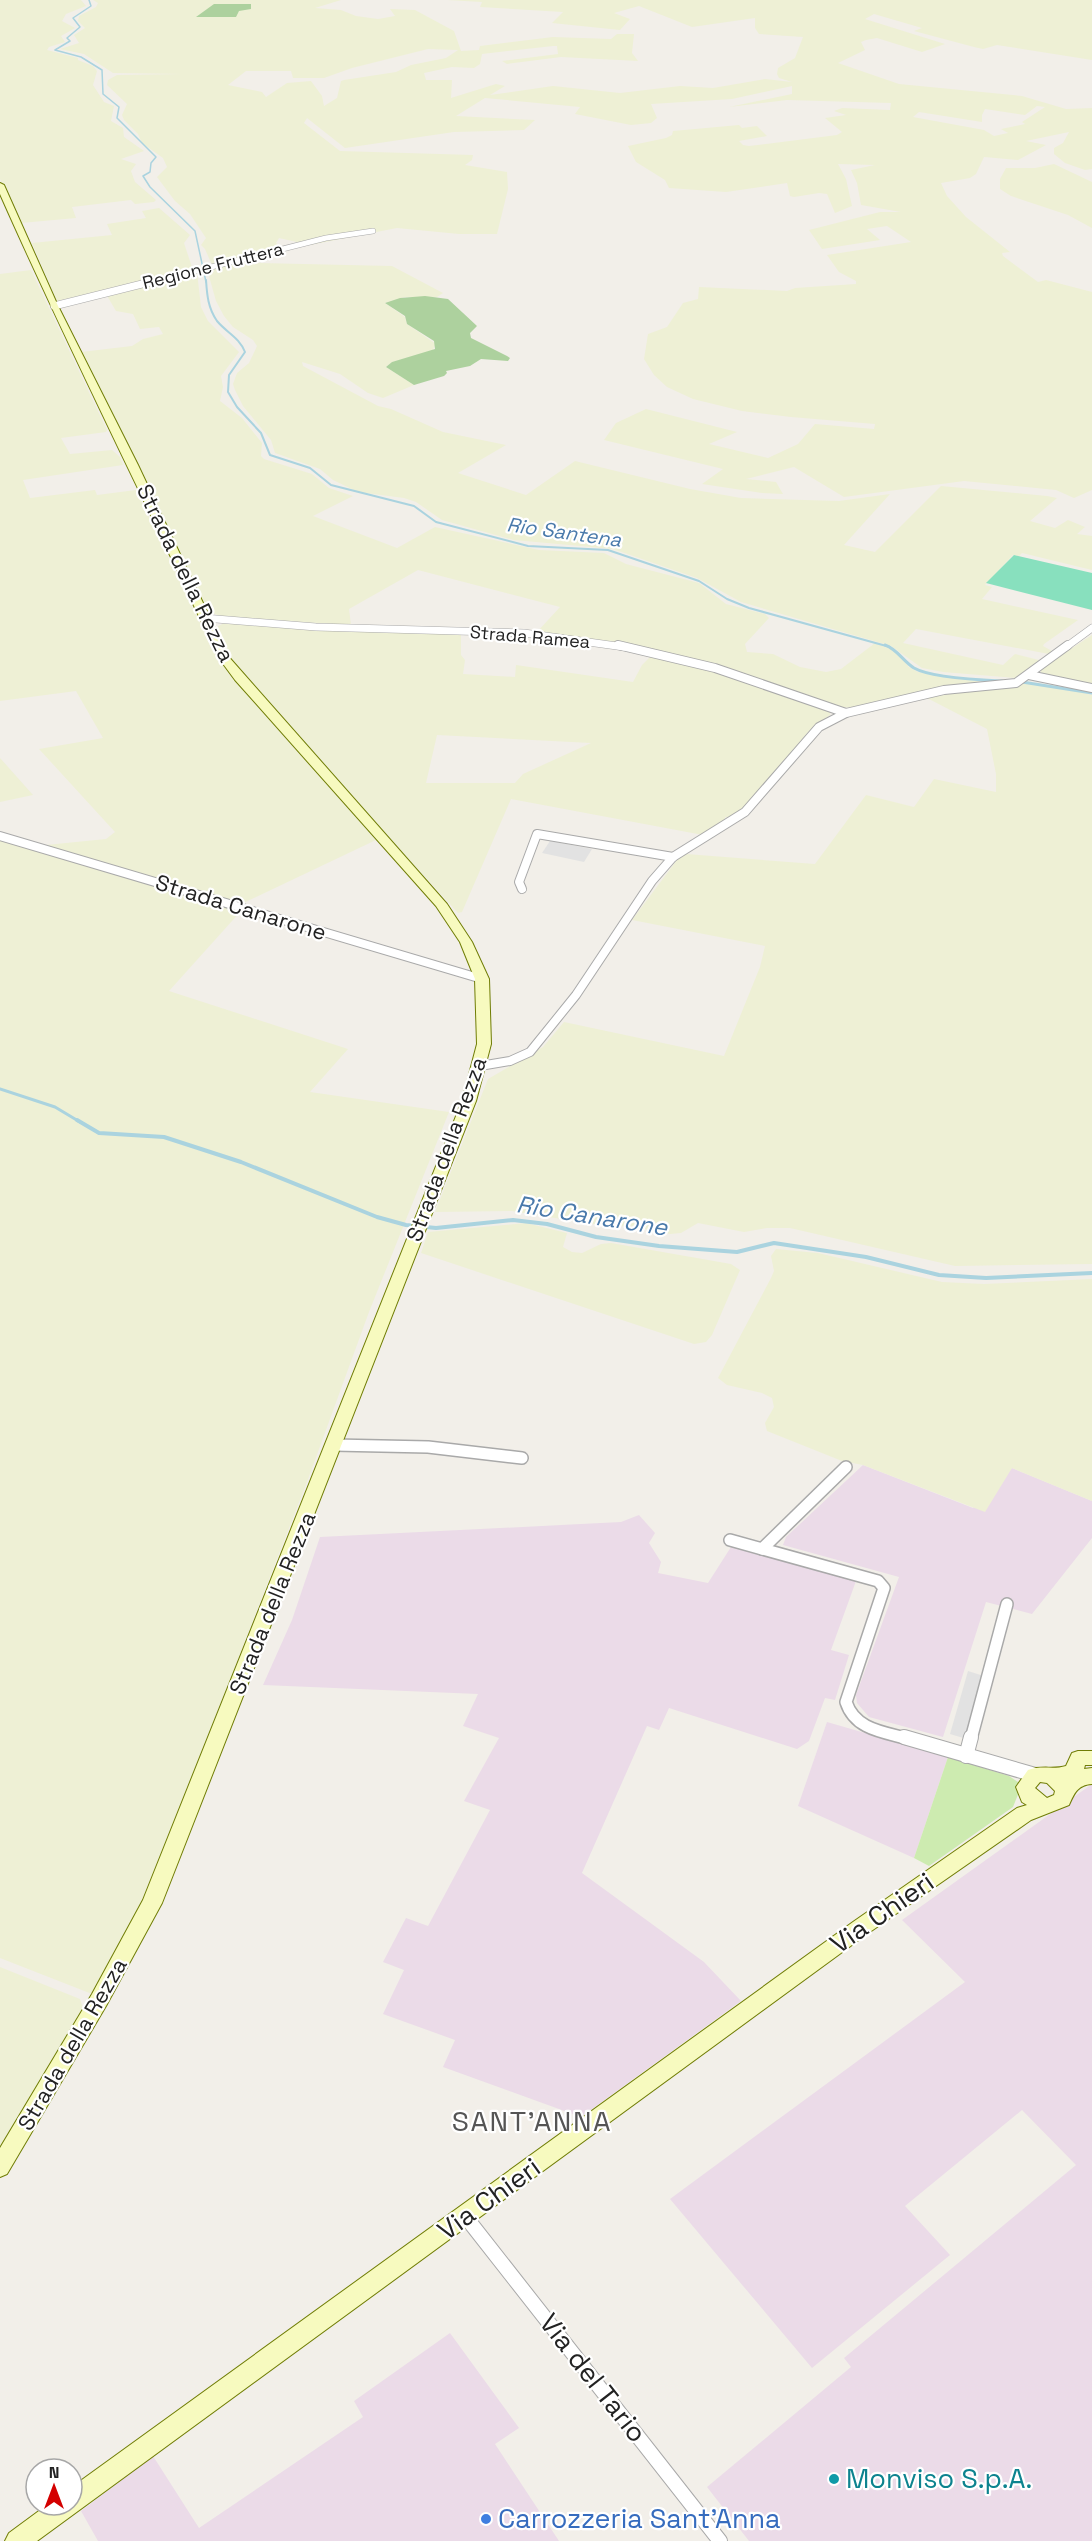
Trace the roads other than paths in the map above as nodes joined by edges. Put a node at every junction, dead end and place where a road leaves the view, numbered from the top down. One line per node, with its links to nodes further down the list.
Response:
1 (0, 185): 3 (main road, Strada della Rezza)
2 (372, 231): 3 (street, Regione Fruttera)
3 (54, 306): 4 (main road, Strada della Rezza)
4 (204, 618): 8 (street, Strada Ramea); 12 (main road, Strada della Rezza)
5 (1092, 628): 6 (street)
6 (1022, 680): 7 (street); 8 (street)
7 (1092, 688)
8 (846, 713): 10 (street)
9 (0, 836): 12 (street, Strada Canarone)
10 (673, 857): 11 (street); 13 (street)
11 (522, 890)
12 (482, 979): 13 (main road, Strada della Rezza)
13 (480, 1066): 14 (main road, Strada della Rezza)
14 (334, 1445): 15 (street); 25 (main road, Strada della Rezza)
15 (522, 1458)
16 (846, 1467): 18 (street)
17 (729, 1540): 18 (street)
18 (762, 1549): 20 (street)
19 (1007, 1604): 20 (street)
20 (966, 1756): 24 (street)
21 (1090, 1756): 23 (main road, Via Chieri)
22 (1092, 1776): 23 (main road, Via Chieri)
23 (1059, 1784): 24 (main road); 24 (main road, Via Chieri)
24 (1028, 1792): 26 (main road, Via Chieri)
25 (0, 2167)
26 (465, 2216): 27 (main road, Via Chieri); 30 (street, Via del Tario)
27 (84, 2492)
28 (50, 2517): 29 (main road)
29 (17, 2541)
30 (720, 2541)

